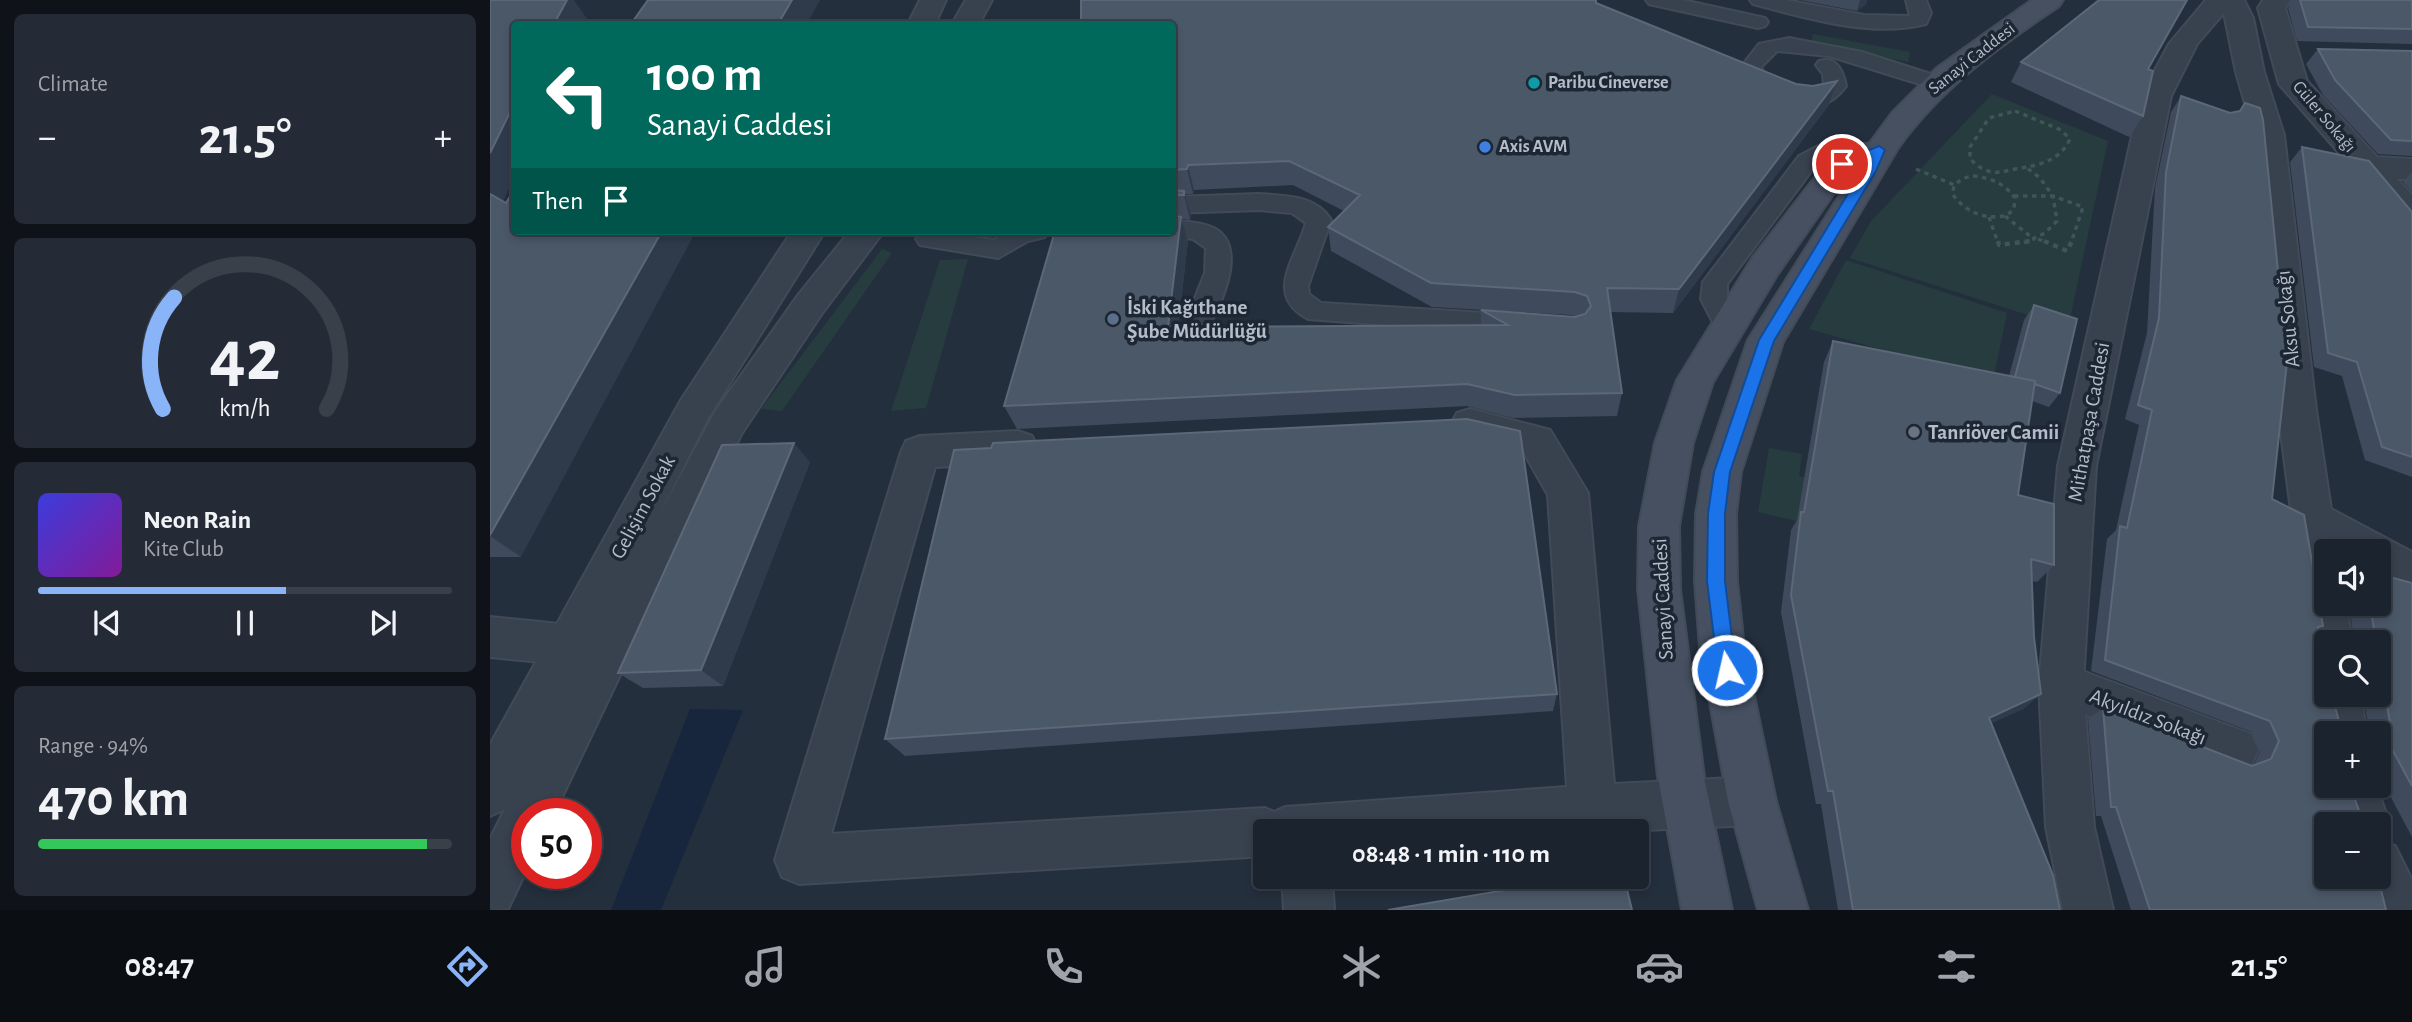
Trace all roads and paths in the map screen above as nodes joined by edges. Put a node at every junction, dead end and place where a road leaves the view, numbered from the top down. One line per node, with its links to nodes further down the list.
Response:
1 (933, 0): 11 (street)
2 (979, 0): 12 (street)
3 (1656, 0): 13 (lane)
4 (1760, 0): 10 (lane)
5 (2222, 0): 47 (street, Mithatpaşa Caddesi)
6 (2231, 0): 39 (street, Aksu Sokağı)
7 (2277, 0): 18 (street, Güler Sokağı)
8 (2044, 1): 15 (main road, Sanayi Caddesi)
9 (1918, 10): 10 (lane); 10 (lane)
10 (1853, 18)
11 (923, 21)
12 (968, 21)
13 (1758, 22)
14 (1826, 65): 15 (lane)
15 (1936, 83): 16 (main road, Sanayi Caddesi)
16 (1895, 159): 22 (path); 51 (main road, Sanayi Caddesi); 52 (main road, Sanayi Caddesi)
17 (2026, 167): 20 (path); 20 (path); 24 (path)
18 (2367, 167): 19 (street); 28 (street, Güler Sokağı)
19 (2412, 169)
20 (1992, 172): 21 (path)
21 (1990, 179): 22 (path); 23 (path)
22 (1954, 185): 27 (path)
23 (2013, 196): 24 (path); 26 (path)
24 (2053, 196): 33 (path); 33 (path)
25 (1176, 205): 36 (lane)
26 (2004, 216): 27 (path); 33 (path)
27 (1989, 218): 33 (path)
28 (2412, 219)
29 (1176, 229): 35 (lane)
30 (806, 235): 45 (street, Gelişim Sokak)
31 (865, 235): 46 (street)
32 (1019, 235): 34 (lane)
33 (2037, 239)
34 (928, 240)
35 (1198, 323)
36 (1546, 326)
37 (1440, 425): 53 (street)
38 (1057, 445): 55 (street)
39 (2314, 520): 40 (street); 43 (street, Aksu Sokağı)
40 (2350, 539)
41 (2391, 562): 42 (street)
42 (2412, 573)
43 (2328, 630)
44 (490, 636): 45 (street)
45 (568, 645): 46 (street); 49 (street, Gelişim Sokak)
46 (611, 649): 50 (street)
47 (2061, 684): 48 (street, Akyıldız Sokağı); 63 (street, Mithatpaşa Caddesi)
48 (2235, 750)
49 (490, 792)
50 (537, 798)
51 (1752, 801): 52 (street); 62 (main road, Sanayi Caddesi)
52 (1686, 804): 53 (street); 61 (main road, Sanayi Caddesi)
53 (1592, 809): 54 (street)
54 (1496, 819)
55 (1253, 842)
56 (511, 850): 59 (street)
57 (1304, 889): 60 (street)
58 (2390, 889): 64 (street)
59 (490, 891)
60 (1309, 910)
61 (1707, 910)
62 (1783, 910)
63 (2088, 910)
64 (2400, 910)

